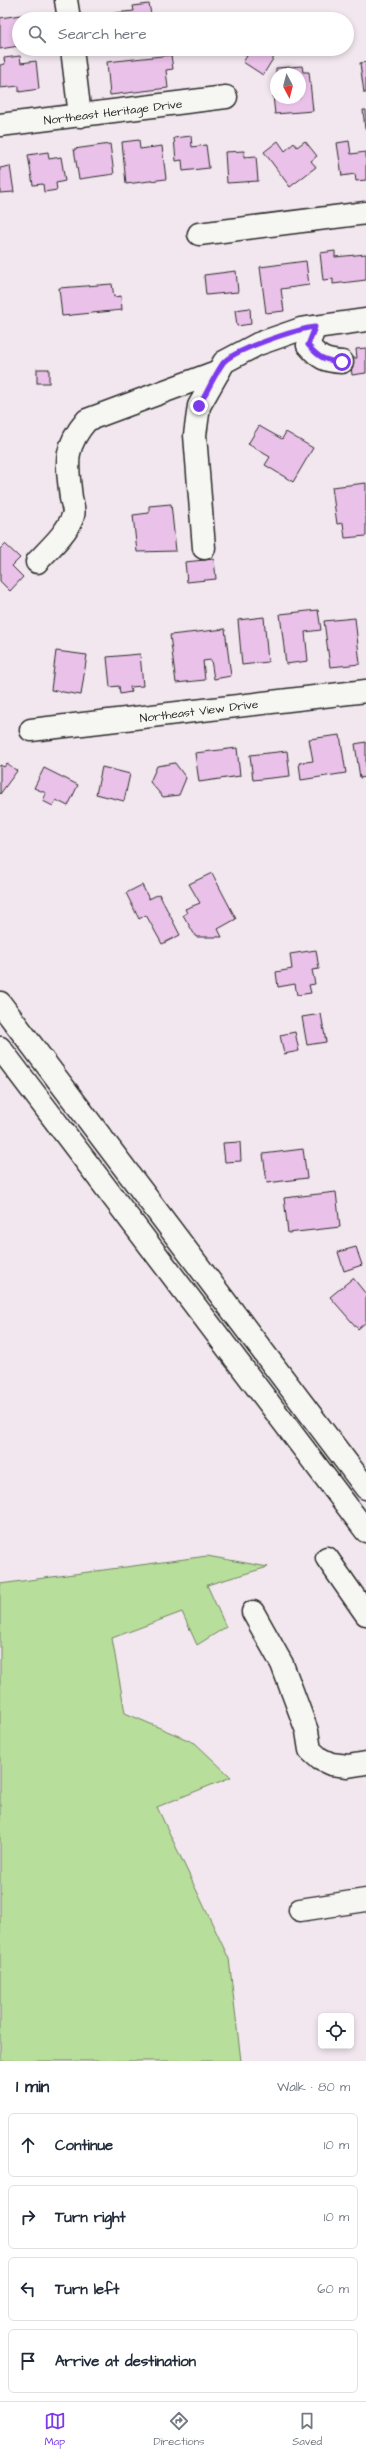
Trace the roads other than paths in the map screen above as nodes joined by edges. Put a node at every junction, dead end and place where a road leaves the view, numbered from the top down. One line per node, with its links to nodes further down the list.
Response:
1 (66, 0): 2 (main road)
2 (68, 12)
3 (73, 56): 5 (main road)
4 (226, 97): 5 (main road, Northeast Heritage Drive)
5 (80, 116): 6 (main road, Northeast Heritage Drive)
6 (0, 125)
7 (366, 213): 8 (main road)
8 (200, 234)
9 (366, 320): 10 (main road)
10 (315, 327): 11 (main road); 12 (main road)
11 (342, 362)
12 (219, 371): 13 (main road); 14 (main road)
13 (204, 548)
14 (37, 562)
15 (366, 691): 16 (main road, Northeast View Drive)
16 (31, 730)
17 (0, 1004): 19 (main road)
18 (0, 1048): 20 (main road)
19 (366, 1488)
20 (366, 1531)
21 (327, 1558): 23 (main road)
22 (253, 1612): 24 (main road)
23 (366, 1614)
24 (366, 1763)
25 (366, 1900): 26 (main road)
26 (300, 1910)

